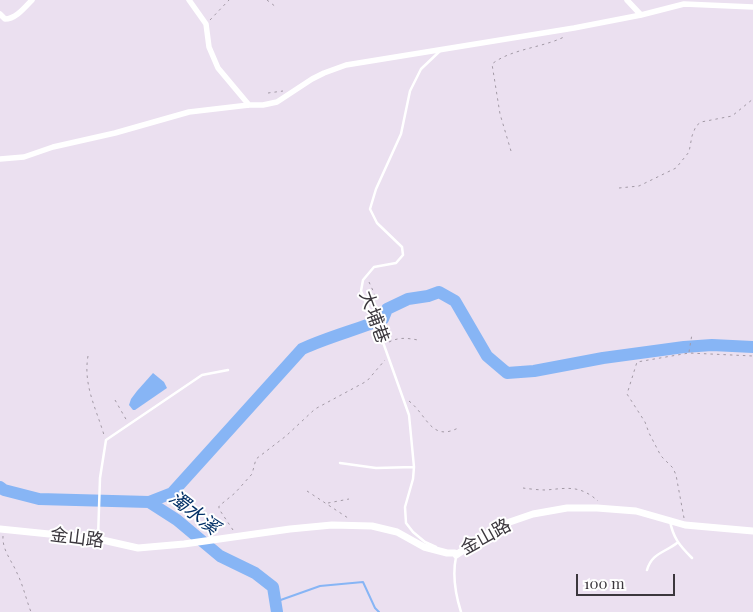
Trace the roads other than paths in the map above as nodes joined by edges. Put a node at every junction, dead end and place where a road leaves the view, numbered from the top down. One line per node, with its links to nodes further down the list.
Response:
1 (32, 0): 5 (street)
2 (188, 0): 8 (street)
3 (627, 0): 6 (street)
4 (753, 7): 6 (street)
5 (0, 14)
6 (641, 15): 7 (street)
7 (441, 50): 8 (street); 12 (lane, 大埔巷)
8 (249, 105): 9 (street)
9 (0, 159)
10 (228, 370): 16 (lane)
11 (340, 463): 12 (lane)
12 (414, 466): 18 (lane, 大埔巷)
13 (670, 521): 15 (street, 金山路); 17 (lane); 19 (street, 金山路)
14 (2, 529): 16 (street, 金山路)
15 (753, 531)
16 (98, 539): 18 (street, 金山路)
17 (677, 543): 20 (lane); 21 (lane)
18 (447, 553): 19 (street, 金山路)
19 (456, 555): 22 (lane)
20 (692, 558)
21 (647, 570)
22 (461, 612)

